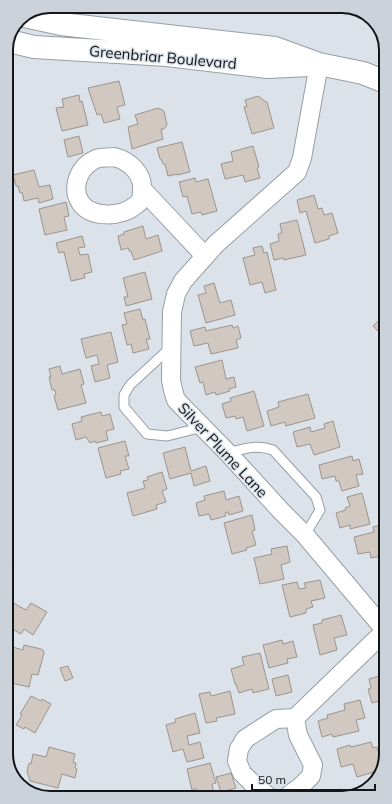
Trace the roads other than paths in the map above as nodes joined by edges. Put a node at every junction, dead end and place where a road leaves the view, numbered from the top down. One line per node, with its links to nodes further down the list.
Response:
1 (32, 18): 3 (street, Greenbriar Boulevard)
2 (14, 42): 3 (street, Greenbriar Boulevard)
3 (319, 64): 4 (street, Greenbriar Boulevard); 6 (street, Silver Plume Lane)
4 (379, 79)
5 (142, 189): 6 (street)
6 (204, 256): 7 (street, Silver Plume Lane)
7 (172, 346): 8 (street, Silver Plume Lane); 8 (lane)
8 (203, 427): 9 (street, Silver Plume Lane)
9 (228, 453): 10 (street, Silver Plume Lane); 10 (lane)
10 (305, 535): 11 (street, Silver Plume Lane)
11 (379, 624)
12 (379, 637): 13 (street)
13 (294, 718): 14 (street); 15 (street)
14 (262, 791)
15 (295, 791)

